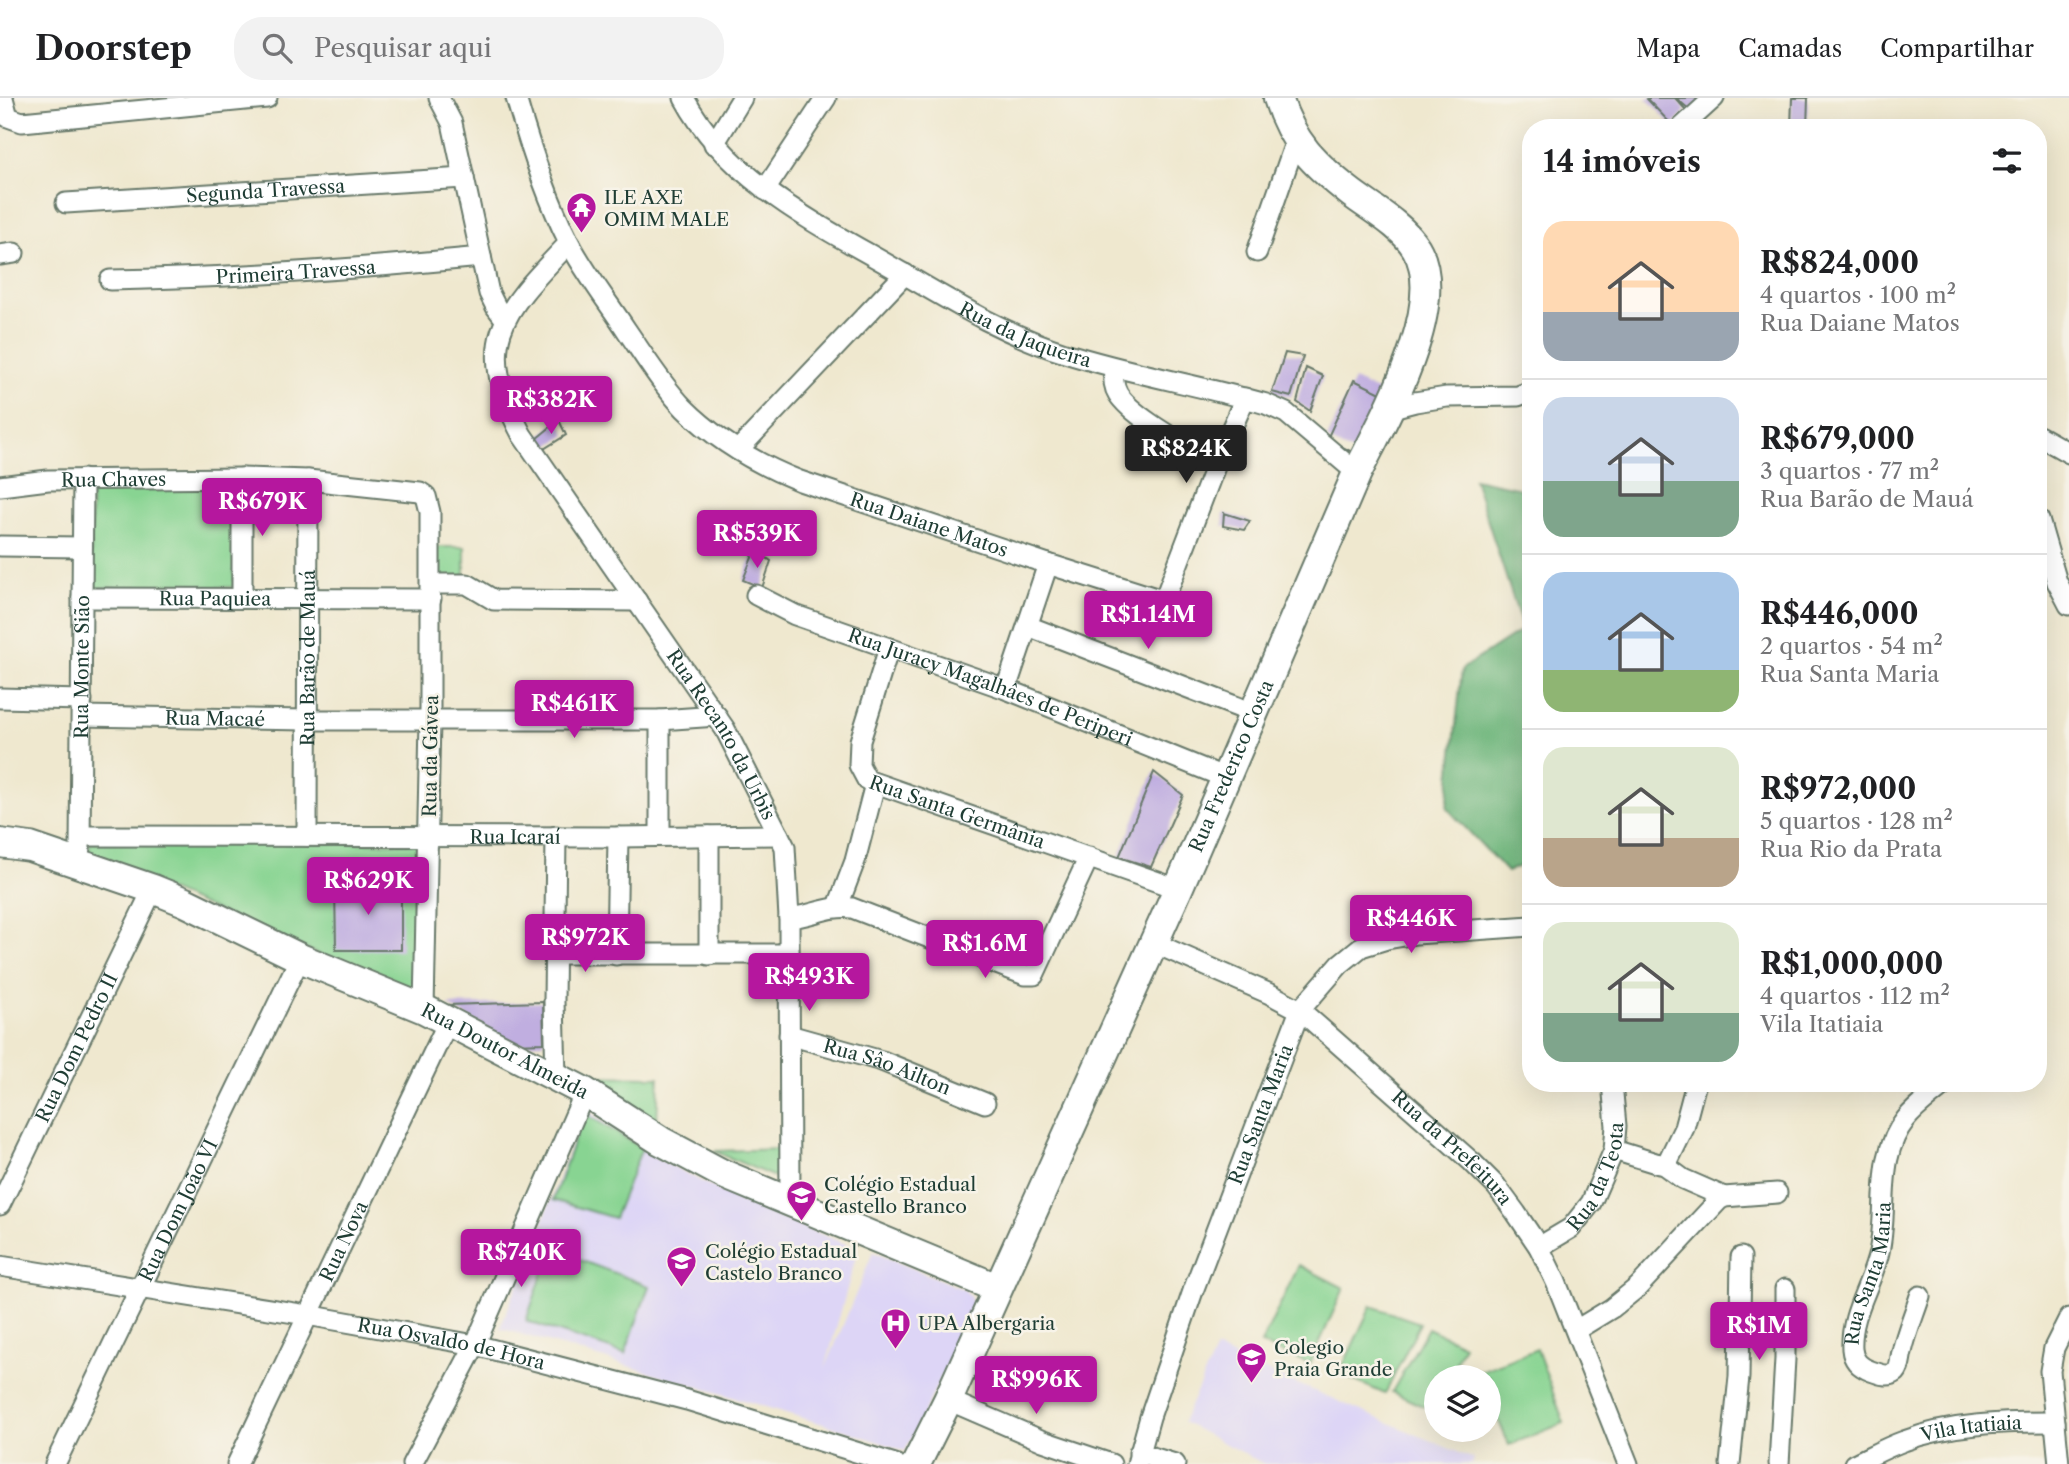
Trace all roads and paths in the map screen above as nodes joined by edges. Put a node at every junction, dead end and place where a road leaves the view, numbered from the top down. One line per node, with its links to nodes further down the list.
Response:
1 (3, 98): 10 (street)
2 (267, 98): 10 (street)
3 (439, 98): 14 (street)
4 (516, 98): 17 (street, Rua Daiane Matos)
5 (684, 98): 13 (street, Rua da Jaqueira)
6 (742, 98): 13 (street)
7 (826, 98): 15 (street)
8 (1278, 98): 12 (main road, Rua Frederico Costa)
9 (1714, 98): 11 (street)
10 (209, 100)
11 (1691, 119)
12 (1296, 140): 18 (street); 26 (main road, Rua Frederico Costa)
13 (714, 144): 15 (street, Rua da Jaqueira)
14 (464, 178): 16 (street, Segunda Travessa); 19 (street)
15 (765, 190): 20 (street, Rua da Jaqueira)
16 (66, 203)
17 (569, 243): 22 (street, Rua Recanto da Urbis); 28 (street, Rua Daiane Matos)
18 (1257, 252)
19 (481, 257): 21 (street, Primeira Travessa); 22 (street)
20 (905, 274): 23 (street, Rua da Jaqueira); 28 (street)
21 (110, 280)
22 (505, 318): 46 (street, Rua Recanto da Urbis)
23 (1114, 368): 25 (street, Rua da Jaqueira); 30 (street)
24 (1522, 394): 26 (street)
25 (1245, 398): 30 (street, Rua Daiane Matos); 31 (street, Rua da Jaqueira)
26 (1388, 409): 31 (main road, Rua Frederico Costa)
27 (2047, 441): 29 (street)
28 (738, 450): 40 (street, Rua Daiane Matos)
29 (2069, 453)
30 (1216, 464): 40 (street, Rua Daiane Matos)
31 (1357, 473): 53 (main road, Rua Frederico Costa)
32 (242, 478): 33 (street, Rua Chaves); 34 (street, Rua Chaves); 44 (street)
33 (83, 479): 35 (street, Rua Chaves); 38 (street, Rua Monte Sião)
34 (308, 480): 36 (street, Rua Chaves); 45 (street, Rua Barão de Mauá)
35 (0, 486)
36 (429, 504): 41 (street, Rua da Gávea)
37 (0, 546): 38 (street)
38 (82, 547): 43 (street, Rua Monte Sião)
39 (2047, 548): 47 (street)
40 (1048, 564): 48 (street)
41 (431, 592): 45 (street, Rua Paquiea); 46 (street, Rua Paquiea); 56 (street, Rua da Gávea)
42 (756, 595): 49 (street, Rua Juracy Magalhâes de Periperi)
43 (82, 598): 44 (street, Rua Paquiea); 52 (street, Rua Monte Sião)
44 (242, 598): 45 (street, Rua Paquiea)
45 (306, 599): 55 (street, Rua Barão de Mauá)
46 (637, 601): 54 (street, Rua Recanto da Urbis)
47 (2069, 605)
48 (1028, 626): 50 (street); 53 (street)
49 (889, 648): 50 (street, Rua Juracy Magalhâes de Periperi); 59 (street, Rua Santa Germânia)
50 (1006, 689): 58 (street, Rua Juracy Magalhâes de Periperi)
51 (0, 698): 52 (street, Rua Macaé)
52 (82, 708): 55 (street, Rua Macaé); 68 (street, Rua Monte Sião)
53 (1253, 713): 58 (main road, Rua Frederico Costa)
54 (717, 716): 57 (street, Rua Macaé); 61 (street, Rua Recanto da Urbis)
55 (307, 720): 56 (street, Rua Macaé); 62 (street, Rua Barão de Mauá)
56 (430, 720): 57 (street, Rua Macaé); 65 (street, Rua da Gávea)
57 (660, 720): 64 (street)
58 (1226, 778): 71 (main road, Rua Frederico Costa)
59 (875, 784): 69 (street, Rua Santa Germânia); 72 (street)
60 (709, 835): 61 (street, Rua Icaraí); 64 (street, Rua Icaraí); 79 (street)
61 (779, 835): 73 (street, Rua Recanto da Urbis)
62 (307, 836): 65 (street, Rua Icaraí); 68 (street, Rua Icaraí)
63 (555, 836): 65 (street, Rua Icaraí); 66 (street, Rua Icaraí); 76 (street)
64 (660, 836): 66 (street, Rua Icaraí)
65 (429, 837): 82 (street, Rua da Gávea)
66 (618, 837): 77 (street)
67 (0, 843): 70 (main road, Rua Doutor Almeida)
68 (80, 845)
69 (1088, 857): 71 (street, Rua Santa Germânia); 72 (street)
70 (153, 889): 80 (main road, Rua Doutor Almeida); 95 (street, Rua Dom Pedro II)
71 (1178, 889): 75 (main road, Rua Frederico Costa)
72 (838, 906): 73 (street)
73 (789, 918): 78 (street, Rua Recanto da Urbis)
74 (1522, 927): 81 (street, Rua Santa Maria)
75 (1154, 943): 81 (street, Rua da Prefeitura); 100 (main road, Rua Frederico Costa)
76 (555, 954): 77 (street); 84 (street)
77 (616, 954): 79 (street)
78 (789, 954): 79 (street); 83 (street, Rua Recanto da Urbis)
79 (709, 955)
80 (300, 958): 82 (main road, Rua Doutor Almeida); 99 (street, Rua Dom João VI)
81 (1300, 1010): 96 (street, Rua da Prefeitura); 109 (street, Rua Santa Maria)
82 (436, 1014): 84 (main road, Rua Doutor Almeida); 103 (street, Rua Nova)
83 (789, 1035): 89 (street, Rua Sâo Ailton); 94 (street, Rua Recanto da Urbis)
84 (556, 1077): 85 (main road, Rua Doutor Almeida)
85 (585, 1092): 94 (main road, Rua Doutor Almeida); 106 (street)
86 (1613, 1092): 90 (street, Rua da Teota)
87 (1694, 1092): 91 (street)
88 (1936, 1092): 102 (street, Rua Santa Maria)
89 (985, 1103)
90 (1614, 1150): 91 (street); 96 (street, Rua da Teota)
91 (1664, 1165): 93 (street)
92 (1777, 1193): 93 (street)
93 (1724, 1197): 105 (street)
94 (790, 1201): 100 (main road, Rua Doutor Almeida)
95 (0, 1205)
96 (1539, 1247): 105 (street, Rua da Prefeitura)
97 (1741, 1257): 118 (street)
98 (0, 1266): 99 (street, Rua Osvaldo de Hora)
99 (140, 1287): 103 (street, Rua Osvaldo de Hora); 110 (street, Rua Dom João VI)
100 (997, 1288): 107 (main road, Rua Frederico Costa)
101 (1784, 1289): 119 (street)
102 (1920, 1296)
103 (307, 1315): 106 (street, Rua Osvaldo de Hora); 111 (street, Rua Nova)
104 (2069, 1318): 108 (street)
105 (1576, 1330): 117 (street, Rua da Prefeitura)
106 (475, 1345): 112 (street); 113 (street, Rua Osvaldo de Hora)
107 (948, 1400): 114 (main road, Rua Frederico Costa); 115 (street)
108 (2055, 1422): 120 (street, Vila Itatiaia); 121 (street)
109 (1138, 1459): 116 (street)
110 (55, 1464)
111 (237, 1464)
112 (412, 1464)
113 (895, 1464)
114 (916, 1464)
115 (1111, 1464)
116 (1175, 1464)
117 (1628, 1464)
118 (1730, 1464)
119 (1779, 1464)
120 (1854, 1464)
121 (2059, 1464)

